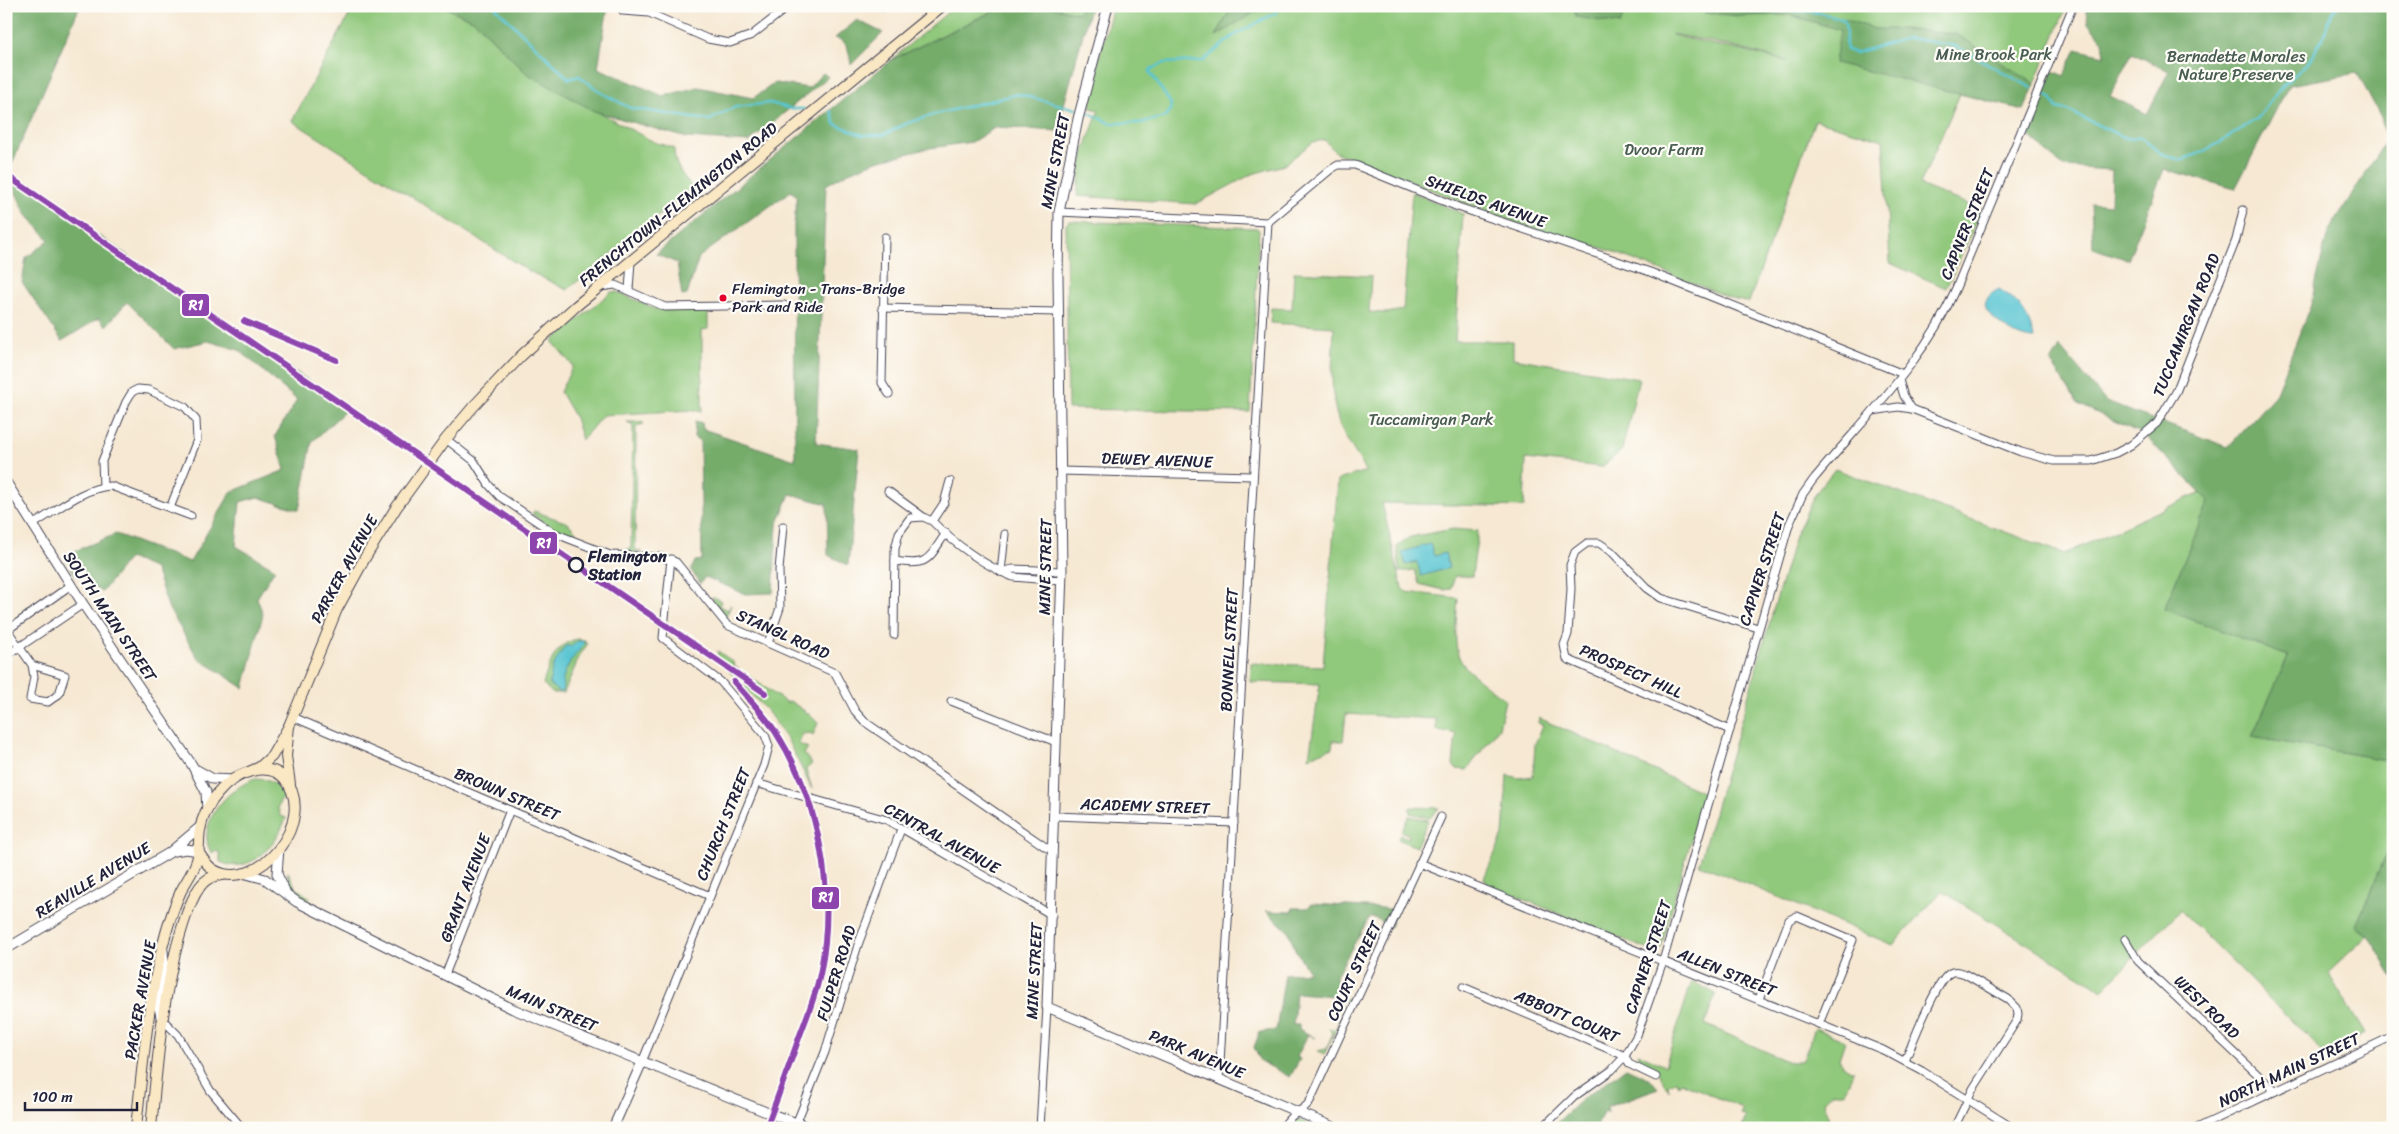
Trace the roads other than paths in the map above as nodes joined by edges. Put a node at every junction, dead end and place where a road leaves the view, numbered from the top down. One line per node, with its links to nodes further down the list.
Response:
1 (789, 6): 5 (street)
2 (942, 6): 10 (main road, FRENCHTOWN-FLEMINGTON ROAD)
3 (2073, 6): 16 (street, CAPNER STREET)
4 (1105, 8): 7 (street, MINE STREET)
5 (623, 11)
6 (2243, 210): 18 (street, TUCCAMIRGAN ROAD)
7 (1059, 212): 8 (street); 15 (street, MINE STREET)
8 (1268, 222): 16 (street, SHIELDS AVENUE); 22 (street, BONNELL STREET)
9 (884, 237): 14 (street)
10 (631, 261): 11 (main road, FRENCHTOWN-FLEMINGTON ROAD); 12 (street)
11 (598, 288): 12 (street); 20 (main road, FRENCHTOWN-FLEMINGTON ROAD)
12 (629, 290): 13 (street)
13 (784, 305)
14 (882, 308): 15 (street); 17 (street)
15 (1058, 312): 21 (street, MINE STREET)
16 (1901, 377): 18 (street); 19 (street, CAPNER STREET)
17 (889, 394)
18 (1912, 409): 19 (street, TUCCAMIRGAN ROAD)
19 (1873, 411): 42 (street, CAPNER STREET)
20 (446, 439): 35 (street); 50 (main road, PARKER AVENUE)
21 (1060, 471): 22 (street, DEWEY AVENUE); 37 (street, MINE STREET)
22 (1252, 476): 62 (street, BONNELL STREET)
23 (950, 480): 30 (street)
24 (6, 482): 31 (street, SOUTH MAIN STREET)
25 (103, 486): 27 (street); 27 (street); 31 (street)
26 (888, 491): 29 (street)
27 (170, 508): 28 (street)
28 (191, 516)
29 (922, 516): 30 (street); 36 (street)
30 (932, 521): 33 (street)
31 (32, 525): 40 (street, SOUTH MAIN STREET)
32 (783, 526): 45 (street)
33 (946, 533): 36 (street); 38 (street)
34 (1005, 534): 38 (street)
35 (670, 559): 45 (street, STANGL ROAD); 56 (street, CHURCH STREET)
36 (895, 561): 44 (street)
37 (1062, 570): 38 (street); 39 (street, MINE STREET)
38 (1001, 572): 39 (street)
39 (1061, 581): 52 (street, MINE STREET)
40 (71, 585): 41 (street, SOUTH MAIN STREET); 43 (street)
41 (83, 604): 46 (street); 53 (street, SOUTH MAIN STREET)
42 (1758, 628): 51 (street, CAPNER STREET); 51 (street, PROSPECT HILL)
43 (7, 630): 46 (street)
44 (894, 635)
45 (768, 643): 66 (street, STANGL ROAD)
46 (20, 647): 47 (street); 48 (street)
47 (6, 656)
48 (32, 666): 48 (street)
49 (951, 701): 52 (street)
50 (291, 722): 54 (main road, PARKER AVENUE); 57 (main road, PARKER AVENUE); 58 (street, BROWN STREET)
51 (1730, 730): 78 (street, CAPNER STREET)
52 (1056, 742): 60 (street, MINE STREET)
53 (192, 765): 55 (street, SOUTH MAIN STREET); 59 (street, SOUTH MAIN STREET)
54 (251, 771): 55 (main road); 57 (main road)
55 (234, 780): 59 (main road)
56 (756, 783): 64 (street, CENTRAL AVENUE); 72 (street, CHURCH STREET)
57 (292, 790): 65 (main road)
58 (510, 810): 72 (street, BROWN STREET); 79 (street, GRANT AVENUE)
59 (207, 811): 63 (main road)
60 (1055, 816): 62 (street, ACADEMY STREET); 66 (street, MINE STREET)
61 (1441, 817): 69 (street, COURT STREET)
62 (1234, 823): 90 (street, BONNELL STREET)
63 (200, 827): 67 (main road); 68 (street, REAVILLE AVENUE)
64 (901, 829): 74 (street, CENTRAL AVENUE); 94 (street, FULPER ROAD)
65 (279, 848): 70 (main road); 73 (street)
66 (1053, 848): 74 (street, MINE STREET)
67 (199, 852): 68 (street, REAVILLE AVENUE); 71 (main road); 76 (main road, PACKER AVENUE)
68 (169, 853): 77 (street, REAVILLE AVENUE)
69 (1419, 863): 78 (street, ALLEN STREET); 93 (street, COURT STREET)
70 (242, 873): 71 (main road); 73 (street, MAIN STREET)
71 (227, 874): 83 (main road, PACKER AVENUE)
72 (710, 896): 88 (street, CHURCH STREET)
73 (290, 897): 79 (street, MAIN STREET)
74 (1052, 915): 82 (street, MINE STREET)
75 (2125, 939): 91 (street, WEST ROAD)
76 (164, 942): 83 (street); 95 (main road, PACKER AVENUE)
77 (6, 949)
78 (1663, 961): 81 (street, ALLEN STREET); 86 (street, CAPNER STREET)
79 (445, 975): 88 (street, MAIN STREET)
80 (1463, 987): 86 (street, ABBOTT COURT)
81 (1759, 999): 84 (street, ALLEN STREET); 84 (street)
82 (1047, 1007): 90 (street, PARK AVENUE); 100 (street, MINE STREET)
83 (164, 1021): 96 (main road, PACKER AVENUE); 97 (street)
84 (1819, 1024): 87 (street, ALLEN STREET)
85 (2393, 1036): 91 (street, NORTH MAIN STREET)
86 (1624, 1056): 89 (street, ABBOTT COURT); 103 (street, CAPNER STREET)
87 (1905, 1061): 92 (street, ALLEN STREET); 92 (street)
88 (642, 1062): 94 (street, MAIN STREET); 98 (street, CHURCH STREET)
89 (1656, 1077)
90 (1219, 1080): 93 (street, PARK AVENUE)
91 (2275, 1091): 106 (street, NORTH MAIN STREET)
92 (1968, 1099): 104 (street); 105 (street, ALLEN STREET)
93 (1297, 1111): 101 (street, COURT STREET); 102 (street, PARK AVENUE)
94 (796, 1124): 99 (street, MAIN STREET)
95 (136, 1128)
96 (151, 1128)
97 (242, 1128)
98 (614, 1128)
99 (811, 1128)
100 (1040, 1128)
101 (1283, 1128)
102 (1336, 1128)
103 (1542, 1128)
104 (1954, 1128)
105 (2014, 1128)
106 (2197, 1128)

